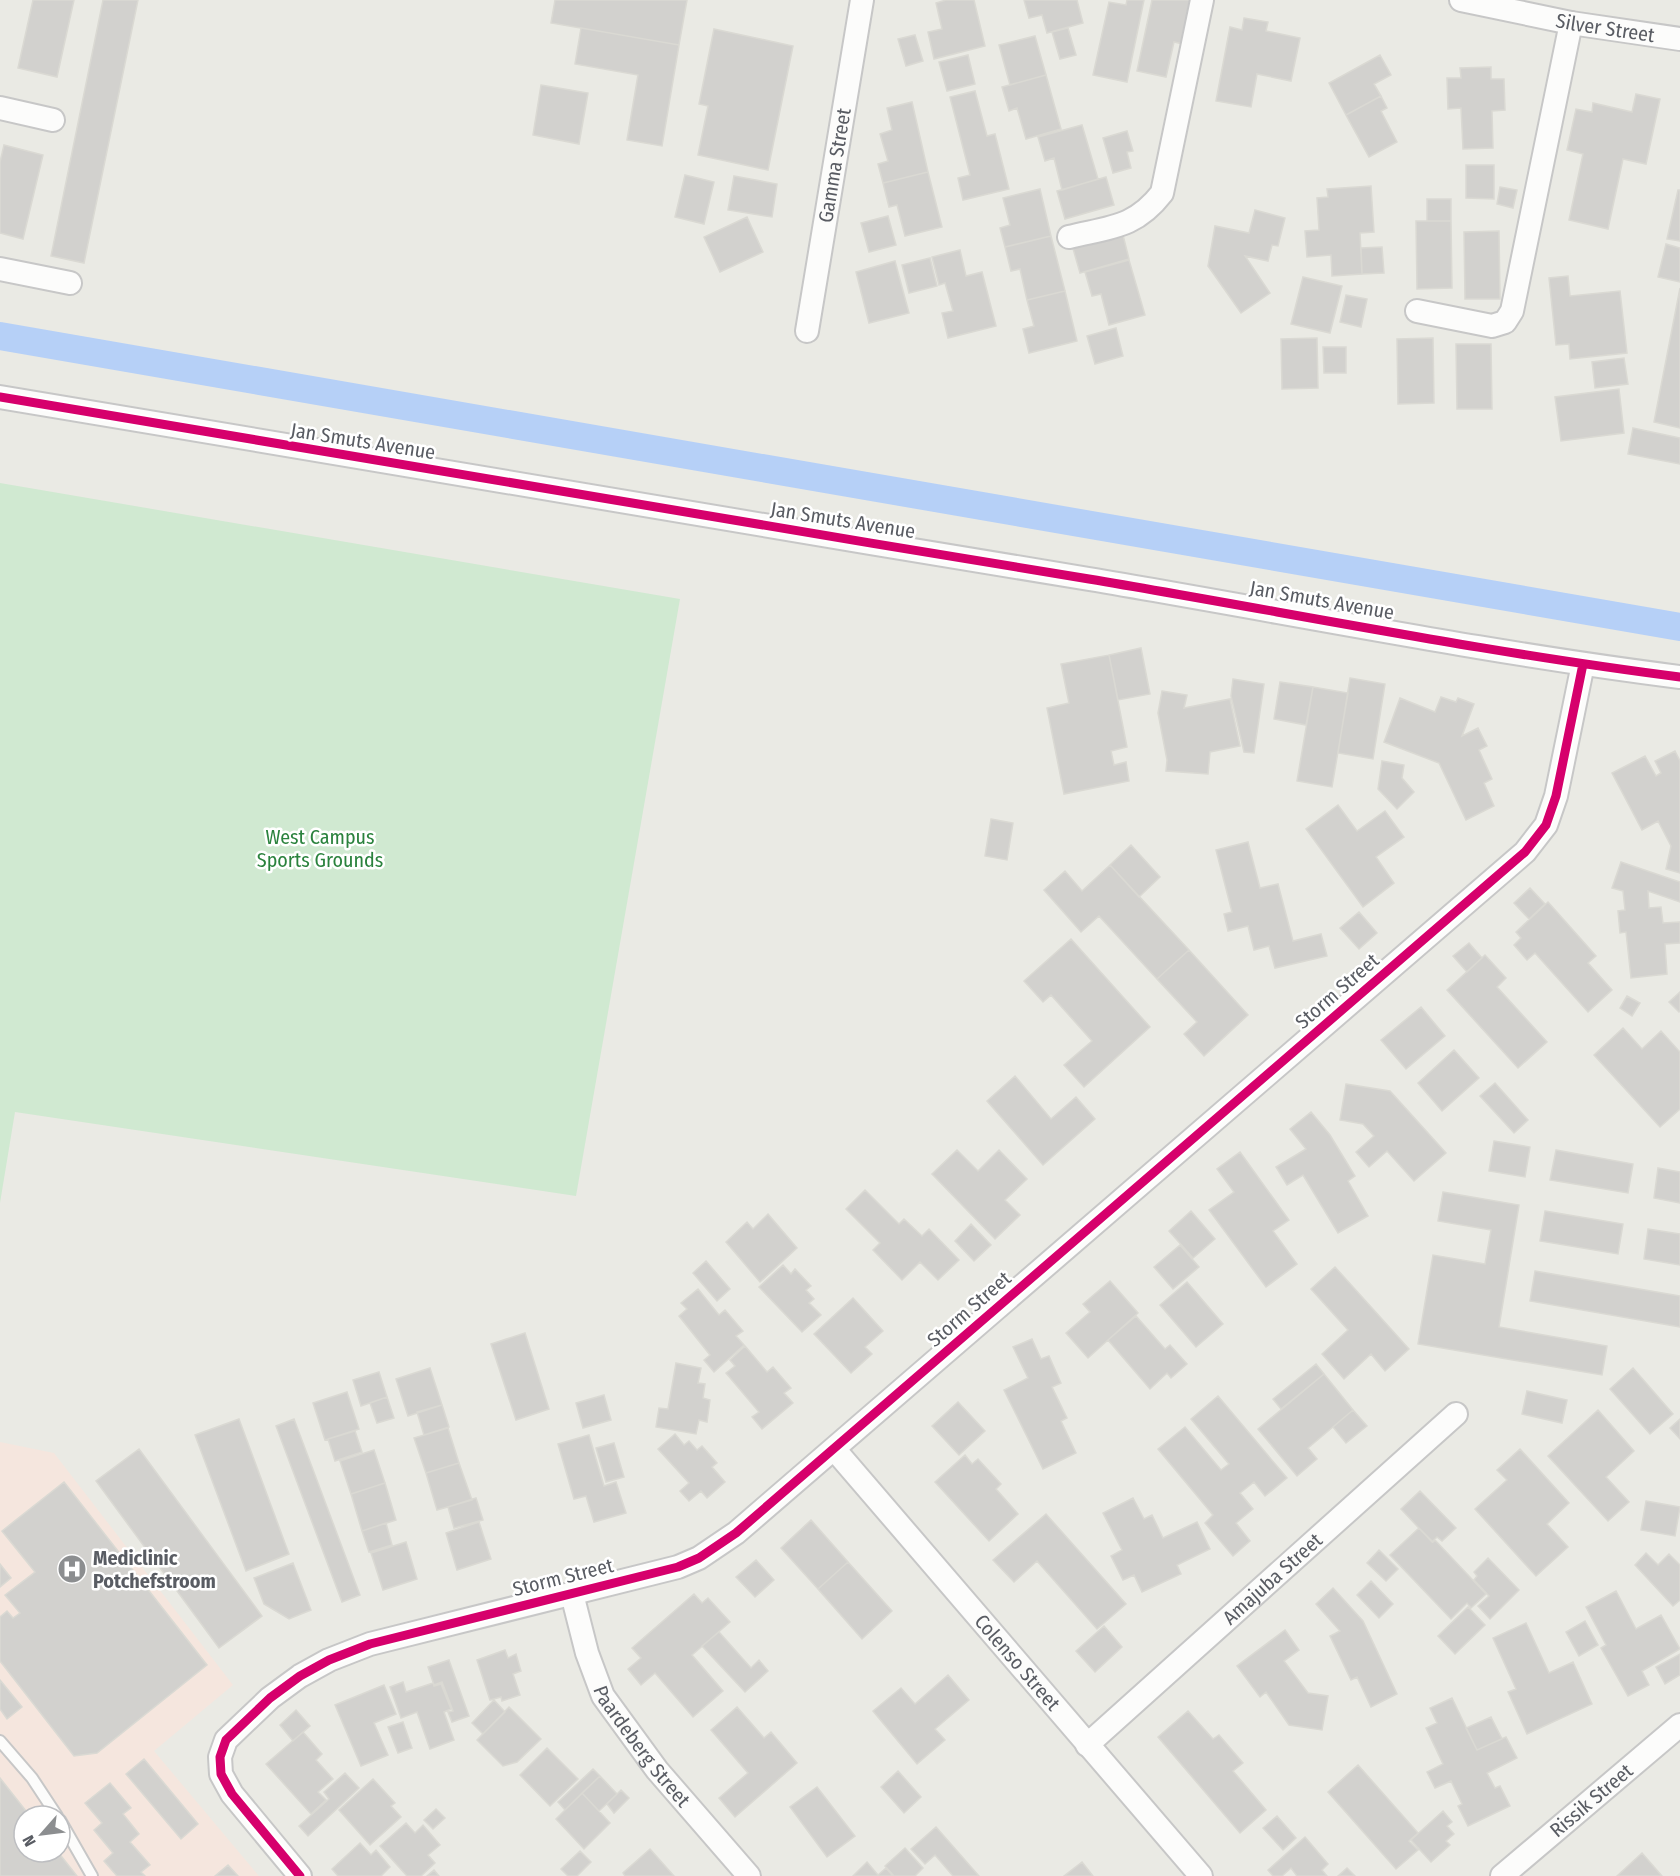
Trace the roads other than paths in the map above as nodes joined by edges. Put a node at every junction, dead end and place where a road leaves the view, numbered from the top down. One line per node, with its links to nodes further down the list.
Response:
1 (862, 0): 12 (street, Gamma Street)
2 (1202, 0): 8 (street)
3 (1476, 2): 4 (street, Silver Street)
4 (1571, 23): 5 (street, Silver Street); 11 (street)
5 (1680, 39)
6 (0, 108): 7 (street)
7 (53, 120)
8 (1069, 237)
9 (0, 269): 10 (street)
10 (70, 283)
11 (1417, 311)
12 (807, 332)
13 (0, 397): 14 (street, Jan Smuts Avenue)
14 (1583, 664): 15 (street, Jan Smuts Avenue); 17 (street, Storm Street)
15 (1680, 676)
16 (1456, 1414): 21 (street, Amajuba Street)
17 (835, 1450): 18 (street, Storm Street); 21 (street, Colenso Street)
18 (572, 1594): 25 (street, Storm Street); 26 (street, Paardeberg Street)
19 (1680, 1725): 28 (street, Rissik Street)
20 (0, 1741): 22 (lane)
21 (1087, 1745): 27 (street, Colenso Street)
22 (49, 1804)
23 (72, 1841): 24 (lane)
24 (92, 1876)
25 (300, 1876)
26 (749, 1876)
27 (1201, 1876)
28 (1502, 1876)

